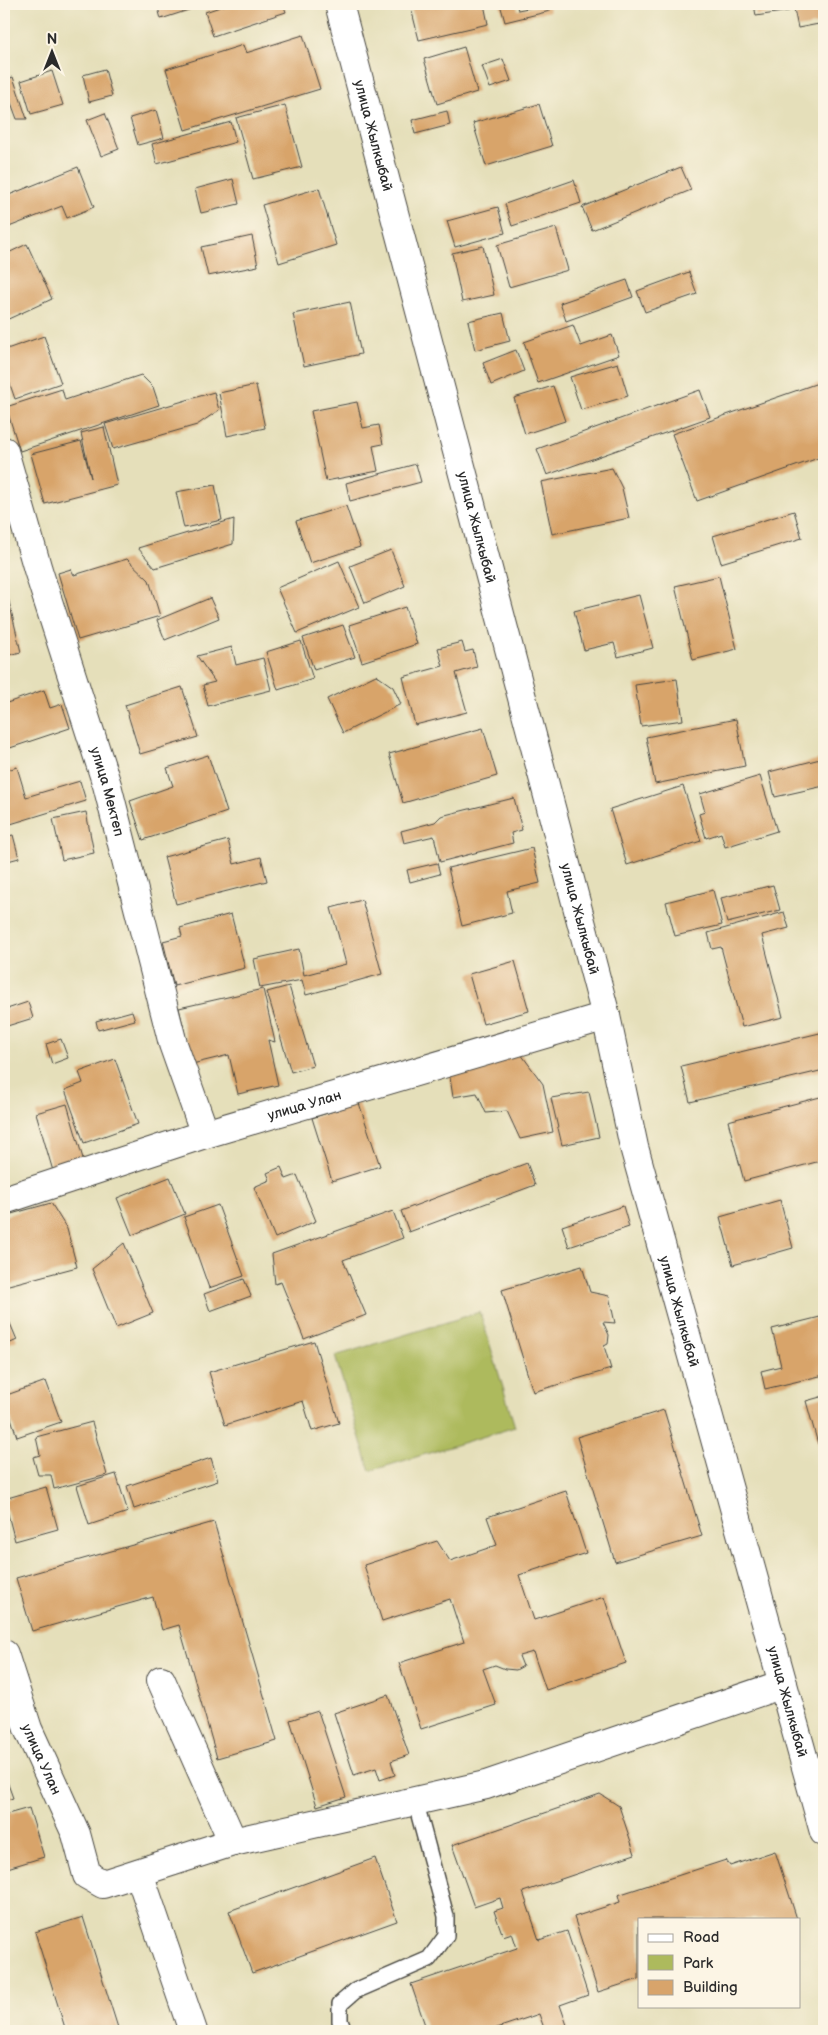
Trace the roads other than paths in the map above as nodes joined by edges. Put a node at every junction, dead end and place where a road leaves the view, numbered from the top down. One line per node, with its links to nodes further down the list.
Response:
1 (339, 4): 3 (street, улица Жылкыбай)
2 (4, 451): 4 (street, улица Мектеп)
3 (606, 1016): 4 (street, улица Улан); 8 (street, улица Жылкыбай)
4 (205, 1134): 5 (street, улица Улан)
5 (4, 1200)
6 (4, 1654): 12 (street, улица Улан)
7 (161, 1680): 11 (street)
8 (783, 1684): 9 (street, улица Улан); 10 (street, улица Жылкыбай)
9 (416, 1800): 11 (street, улица Улан); 14 (lane)
10 (824, 1832)
11 (233, 1842): 12 (street, улица Улан)
12 (139, 1872): 13 (street)
13 (193, 2031)
14 (344, 2031)

